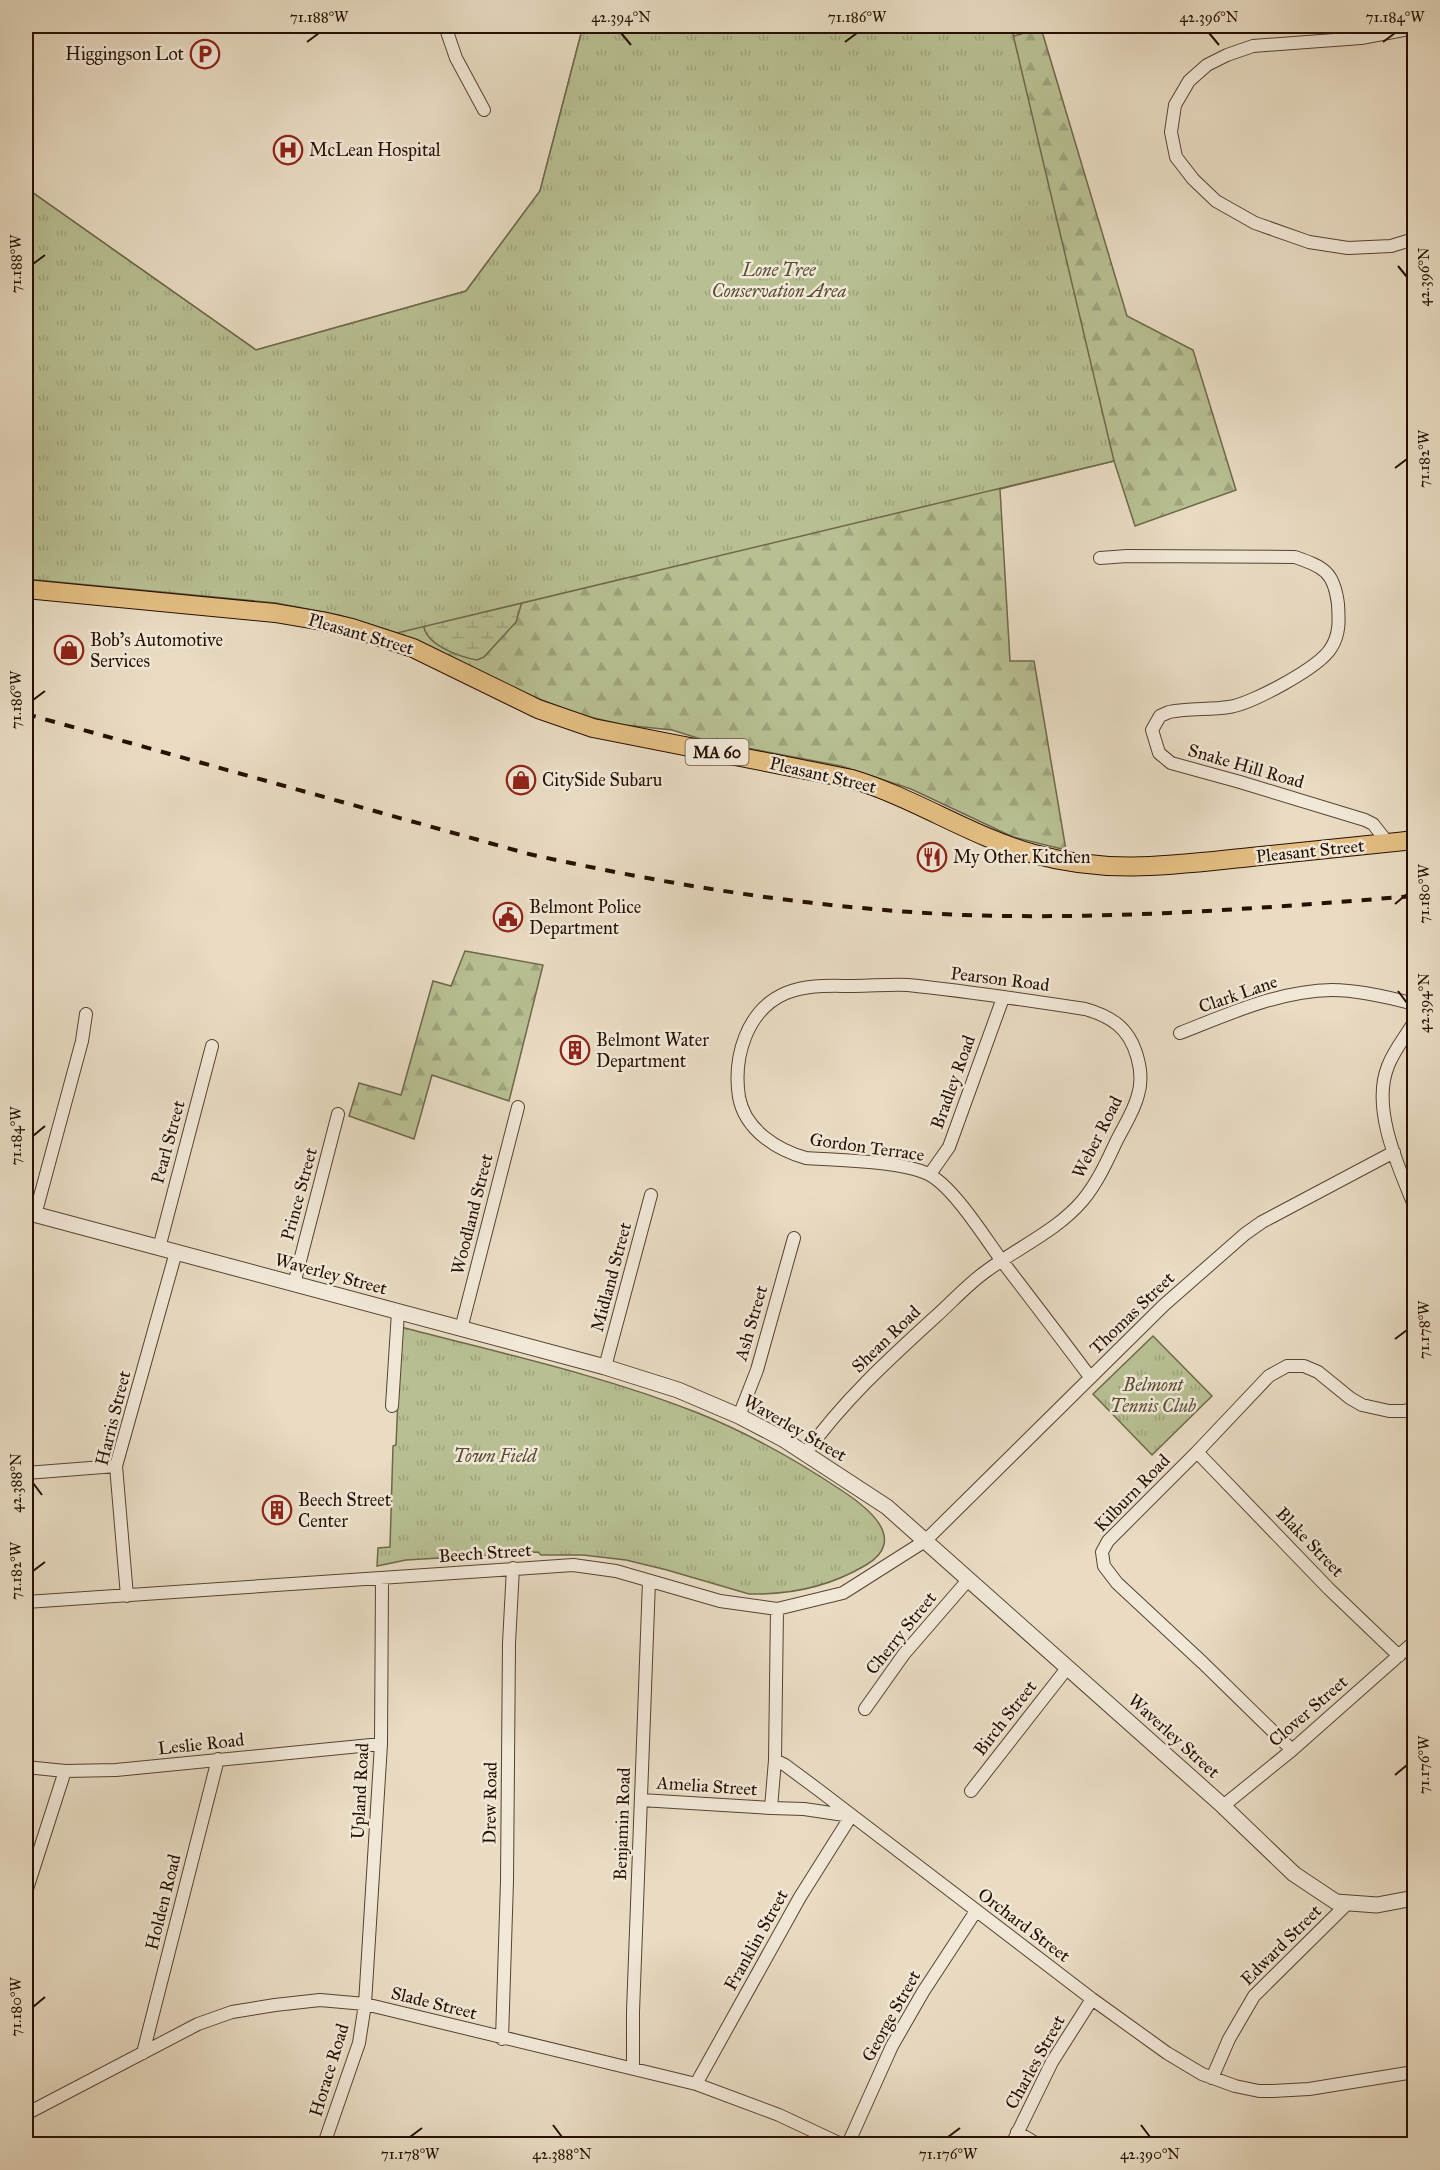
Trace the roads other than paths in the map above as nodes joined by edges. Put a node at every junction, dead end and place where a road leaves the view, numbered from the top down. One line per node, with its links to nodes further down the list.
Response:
1 (368, 26): 2 (street)
2 (396, 26)
3 (445, 26): 5 (street)
4 (1414, 28): 6 (street)
5 (484, 110)
6 (1414, 239)
7 (1100, 558): 10 (street, Snake Hill Road)
8 (26, 589): 10 (main road, Pleasant Street / MA 60)
9 (1414, 840): 10 (main road, Pleasant Street / MA 60)
10 (1388, 843)
11 (798, 989): 12 (street, Pearson Road); 22 (street, Gordon Terrace)
12 (1003, 998): 18 (street, Pearson Road); 22 (street, Bradley Road)
13 (1414, 1004): 16 (street, Clark Lane)
14 (86, 1014): 25 (street)
15 (1414, 1022): 21 (street)
16 (1180, 1033)
17 (212, 1046): 27 (street, Pearl Street)
18 (1138, 1095): 29 (street, Weber Road)
19 (518, 1107): 32 (street, Woodland Street)
20 (338, 1114): 30 (street, Prince Street)
21 (1394, 1152): 24 (street); 34 (street, Thomas Street)
22 (930, 1174): 29 (street, Gordon Terrace)
23 (651, 1195): 33 (street, Midland Street)
24 (1414, 1205)
25 (30, 1214): 27 (street, Waverley Street)
26 (794, 1239): 37 (street, Ash Street)
27 (159, 1248): 28 (street, Waverley Street)
28 (176, 1252): 30 (street, Waverley Street); 40 (street, Harris Street)
29 (1002, 1261): 34 (street, Gordon Terrace); 39 (street, Shean Road)
30 (294, 1284): 31 (street, Waverley Street)
31 (398, 1312): 32 (street, Waverley Street); 35 (street)
32 (461, 1329): 33 (street, Waverley Street)
33 (605, 1367): 37 (street, Waverley Street)
34 (1090, 1377): 42 (street, Thomas Street)
35 (392, 1406)
36 (1414, 1408): 38 (street, Kilburn Road)
37 (739, 1416): 39 (street, Waverley Street)
38 (1197, 1452): 51 (street, Blake Street); 55 (street, Kilburn Road)
39 (806, 1453): 42 (street, Waverley Street)
40 (116, 1466): 41 (street); 47 (street, Harris Street)
41 (26, 1473)
42 (925, 1541): 45 (street, Waverley Street); 49 (street, Beech Street)
43 (513, 1568): 44 (street, Beech Street); 46 (street, Beech Street); 71 (street, Drew Road)
44 (382, 1579): 47 (street, Beech Street); 54 (street, Upland Road)
45 (968, 1580): 52 (street, Waverley Street); 53 (street, Cherry Street)
46 (649, 1581): 49 (street, Beech Street); 61 (street, Benjamin Road)
47 (127, 1596): 48 (street, Beech Street)
48 (26, 1602)
49 (777, 1609): 57 (street)
50 (1414, 1642): 51 (street, Clover Street)
51 (1399, 1656): 55 (street, Clover Street)
52 (1068, 1667): 60 (street, Birch Street); 62 (street, Waverley Street)
53 (865, 1709)
54 (381, 1744): 56 (street, Leslie Road); 70 (street, Upland Road)
55 (1292, 1750): 62 (street, Clover Street)
56 (218, 1759): 59 (street, Leslie Road); 72 (street, Holden Road)
57 (775, 1760): 63 (street, Amelia Street); 64 (street, Orchard Street)
58 (26, 1767): 59 (street, Leslie Road)
59 (65, 1771): 65 (street)
60 (971, 1791)
61 (641, 1800): 63 (street, Amelia Street); 73 (street, Benjamin Road)
62 (1223, 1806): 67 (street, Waverley Street)
63 (771, 1808): 64 (street, Amelia Street)
64 (851, 1816): 68 (street, Orchard Street); 76 (street, Franklin Street)
65 (26, 1892)
66 (1414, 1898): 67 (street, Waverley Street)
67 (1347, 1904): 75 (street, Edward Street)
68 (976, 1911): 69 (street, Orchard Street); 81 (street, George Street)
69 (1092, 1999): 75 (street, Orchard Street); 78 (street, Charles Street)
70 (365, 2004): 71 (street, Slade Street); 72 (street, Slade Street); 79 (street, Horace Road)
71 (502, 2039): 73 (street, Slade Street)
72 (143, 2053): 77 (street, Slade Street)
73 (633, 2068): 76 (street, Slade Street)
74 (1414, 2072): 75 (street, Orchard Street)
75 (1212, 2078)
76 (696, 2084): 80 (street, Slade Street)
77 (26, 2114)
78 (1017, 2132): 82 (street, Charles Street); 83 (street)
79 (324, 2145)
80 (841, 2145)
81 (848, 2145)
82 (1012, 2145)
83 (1037, 2145)

